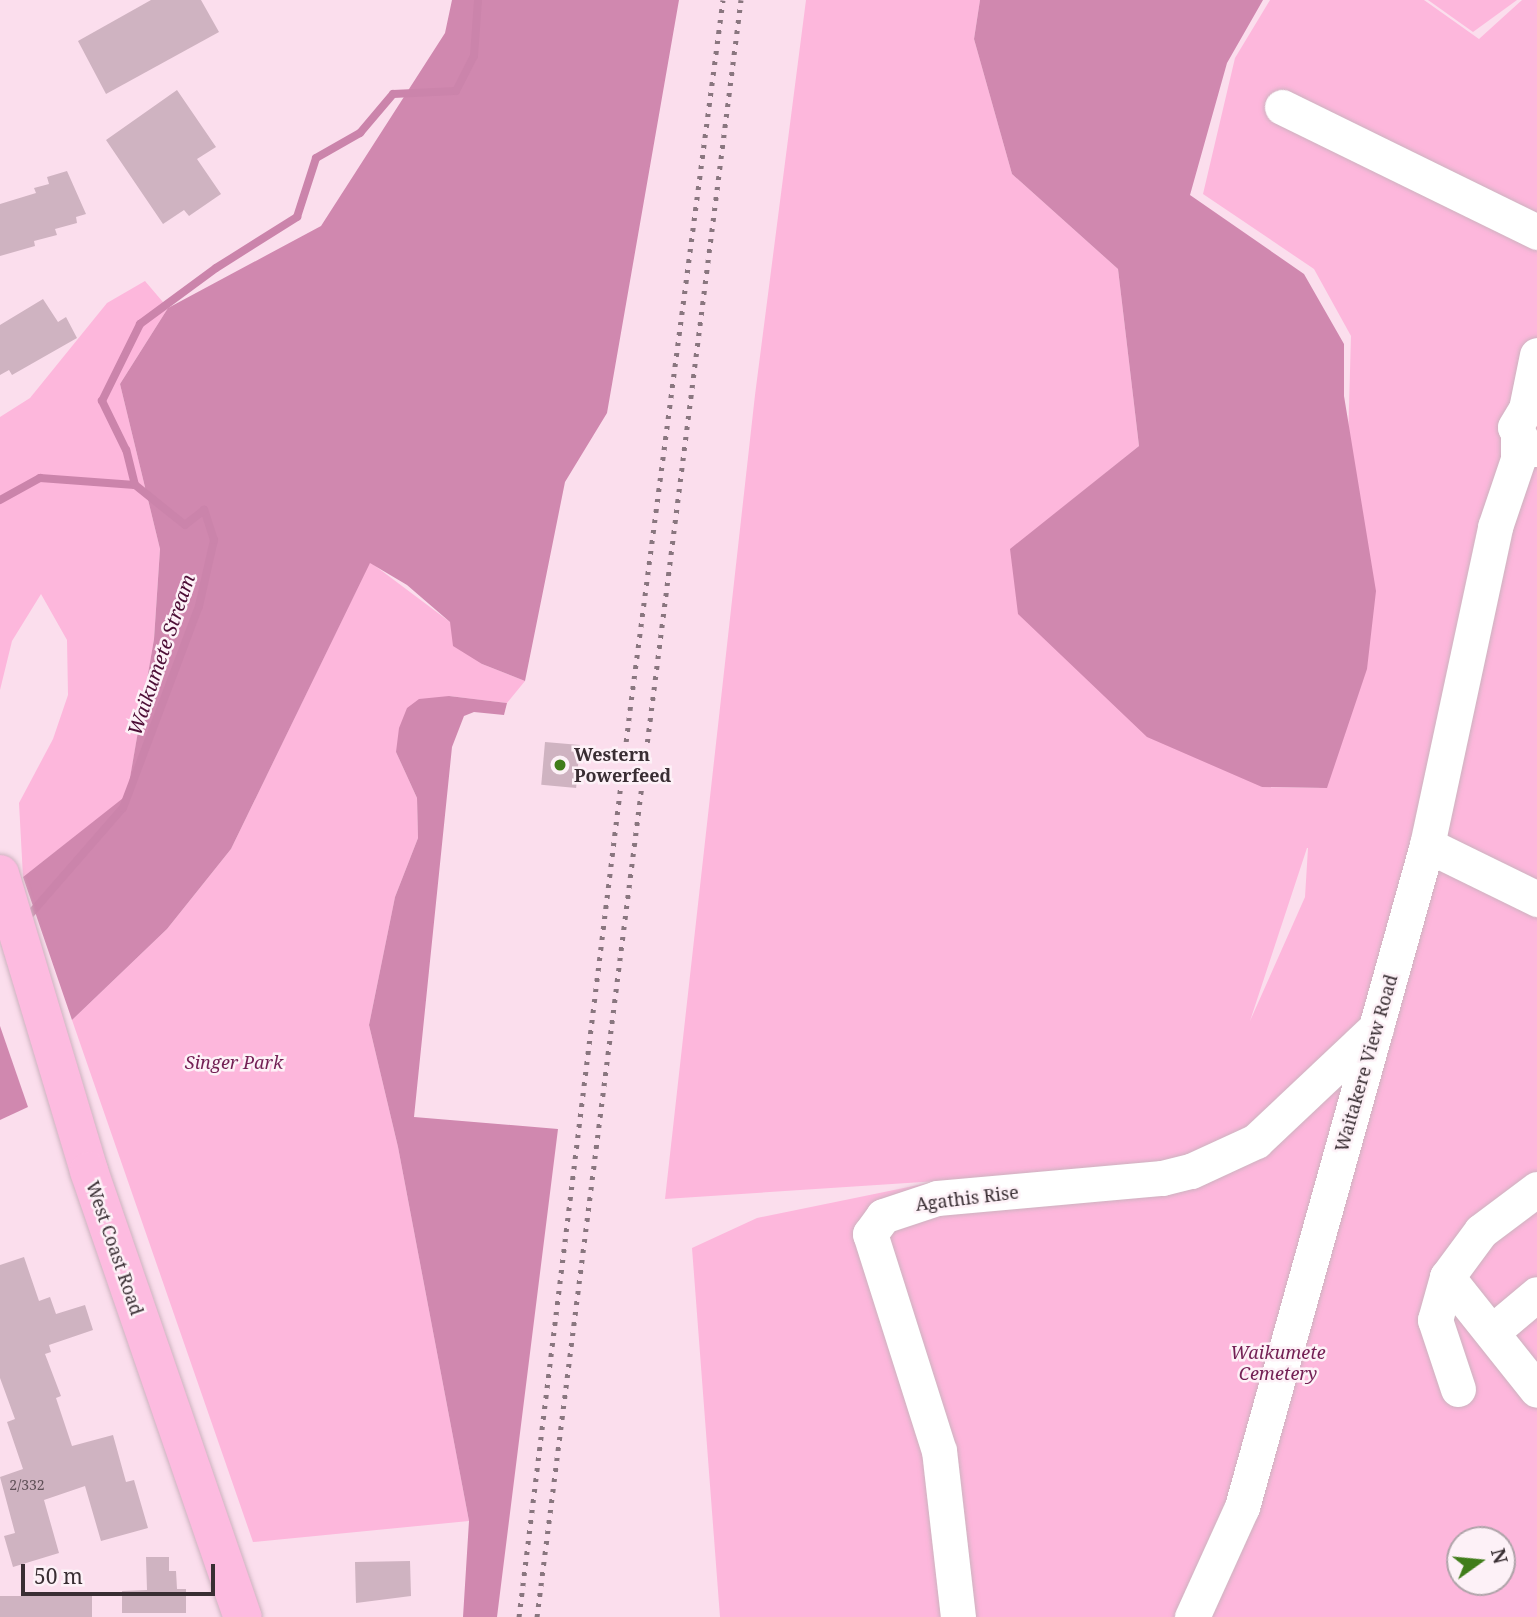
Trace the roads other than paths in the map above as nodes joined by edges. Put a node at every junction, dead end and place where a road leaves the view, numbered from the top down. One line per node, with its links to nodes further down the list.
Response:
1 (1282, 107): 2 (lane)
2 (1537, 232)
3 (1537, 355): 4 (lane)
4 (1531, 434): 5 (lane, Waitakere View Road)
5 (1427, 845): 7 (lane); 8 (lane, Waitakere View Road)
6 (5, 890): 15 (main road, West Coast Road)
7 (1537, 899)
8 (1376, 1028): 16 (lane, Agathis Rise); 17 (lane, Waitakere View Road)
9 (1537, 1189): 10 (lane)
10 (1447, 1277): 12 (lane); 13 (lane)
11 (1537, 1294): 12 (lane)
12 (1493, 1331): 14 (lane)
13 (1458, 1389)
14 (1537, 1390)
15 (243, 1617)
16 (958, 1617)
17 (1192, 1617)

